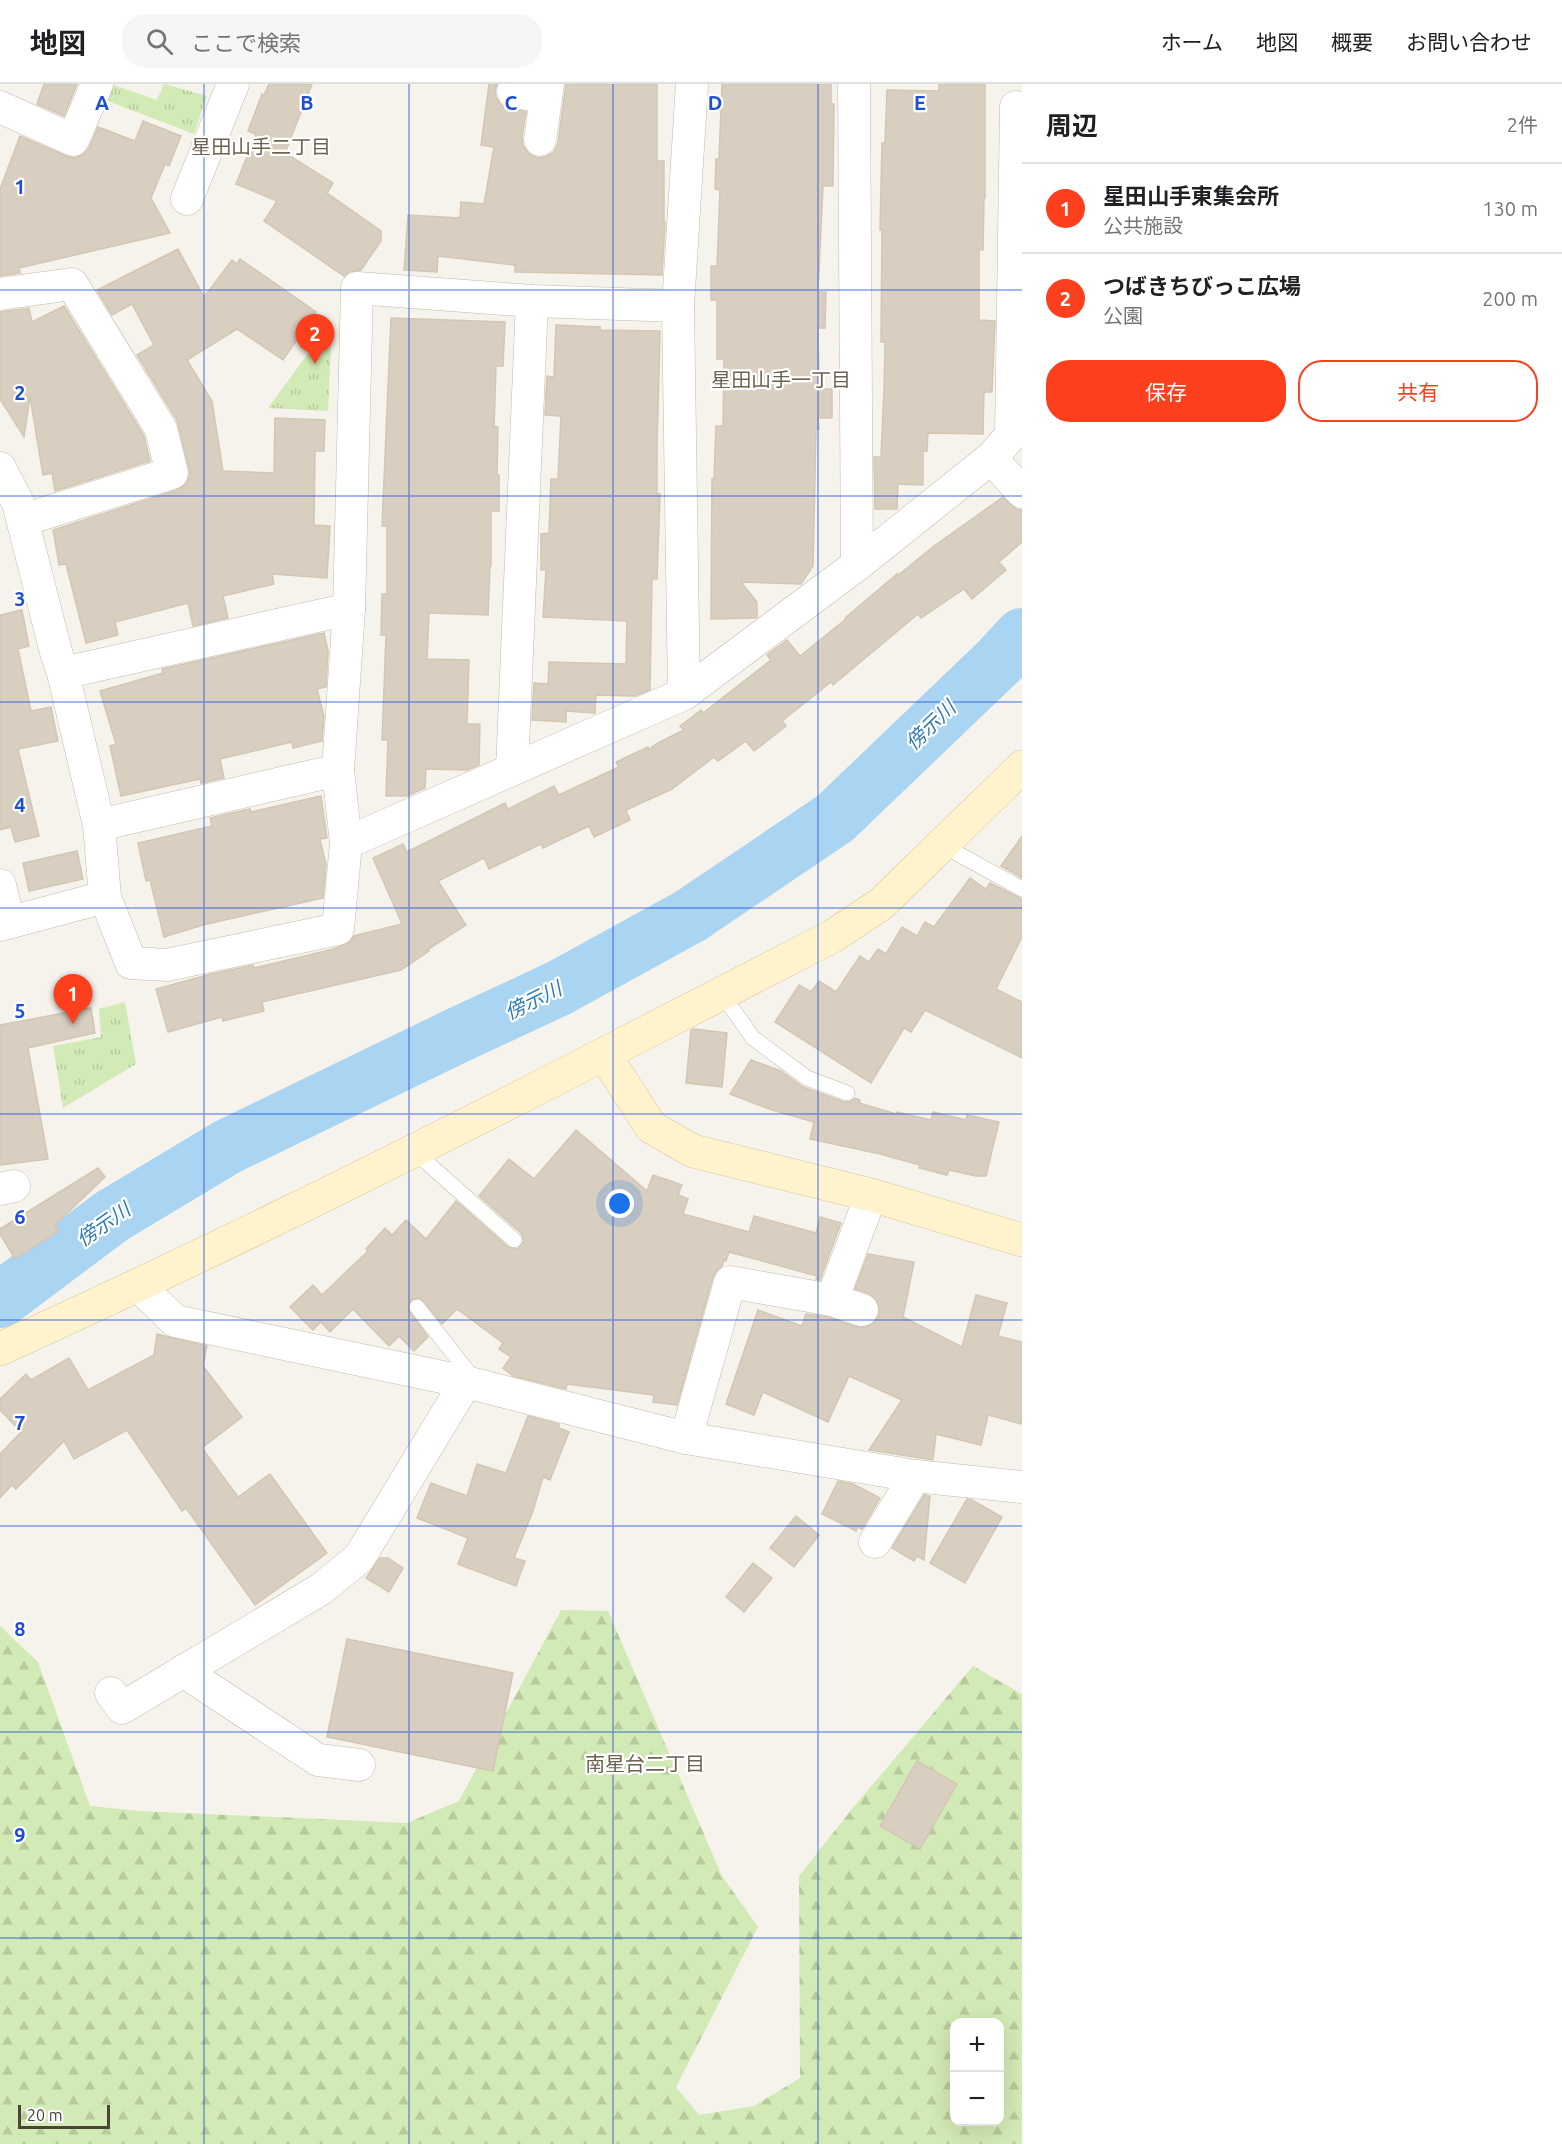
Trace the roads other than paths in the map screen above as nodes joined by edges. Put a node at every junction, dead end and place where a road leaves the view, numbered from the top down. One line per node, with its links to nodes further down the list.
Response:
1 (97, 84): 8 (street)
2 (233, 84): 10 (street)
3 (692, 84): 13 (street)
4 (854, 84): 19 (street)
5 (547, 91): 6 (street); 9 (street)
6 (513, 92)
7 (1018, 99): 14 (street)
8 (0, 107)
9 (540, 141)
10 (188, 199)
11 (0, 294): 18 (street)
12 (532, 301): 13 (street); 20 (street); 25 (street)
13 (678, 306): 22 (street)
14 (1016, 429): 15 (street)
15 (991, 458): 17 (street); 19 (street)
16 (0, 468): 18 (street)
17 (1022, 492)
18 (23, 520): 21 (street)
19 (857, 565): 22 (street)
20 (349, 609): 21 (street); 24 (street)
21 (63, 673): 26 (street)
22 (684, 694): 25 (street)
23 (1022, 767): 28 (street)
24 (339, 770): 26 (street); 27 (street)
25 (512, 770): 27 (street)
26 (99, 825): 31 (street)
27 (346, 843): 31 (street)
28 (942, 845): 30 (lane); 33 (street)
29 (0, 885): 32 (street)
30 (1022, 890)
31 (105, 897): 32 (street)
32 (5, 923)
33 (722, 994): 34 (street); 35 (lane)
34 (604, 1054): 36 (street); 37 (street)
35 (847, 1093)
36 (415, 1152): 38 (lane); 40 (street)
37 (870, 1195): 39 (street); 41 (street)
38 (514, 1240)
39 (1022, 1240)
40 (139, 1286): 44 (street); 45 (street)
41 (832, 1300): 43 (street); 46 (street)
42 (417, 1307): 45 (lane)
43 (862, 1310)
44 (0, 1350)
45 (472, 1384): 46 (street); 50 (street)
46 (686, 1438): 47 (street)
47 (915, 1476): 48 (street); 49 (street)
48 (1022, 1487)
49 (875, 1542)
50 (183, 1671): 51 (street); 52 (street)
51 (111, 1693)
52 (359, 1766)

